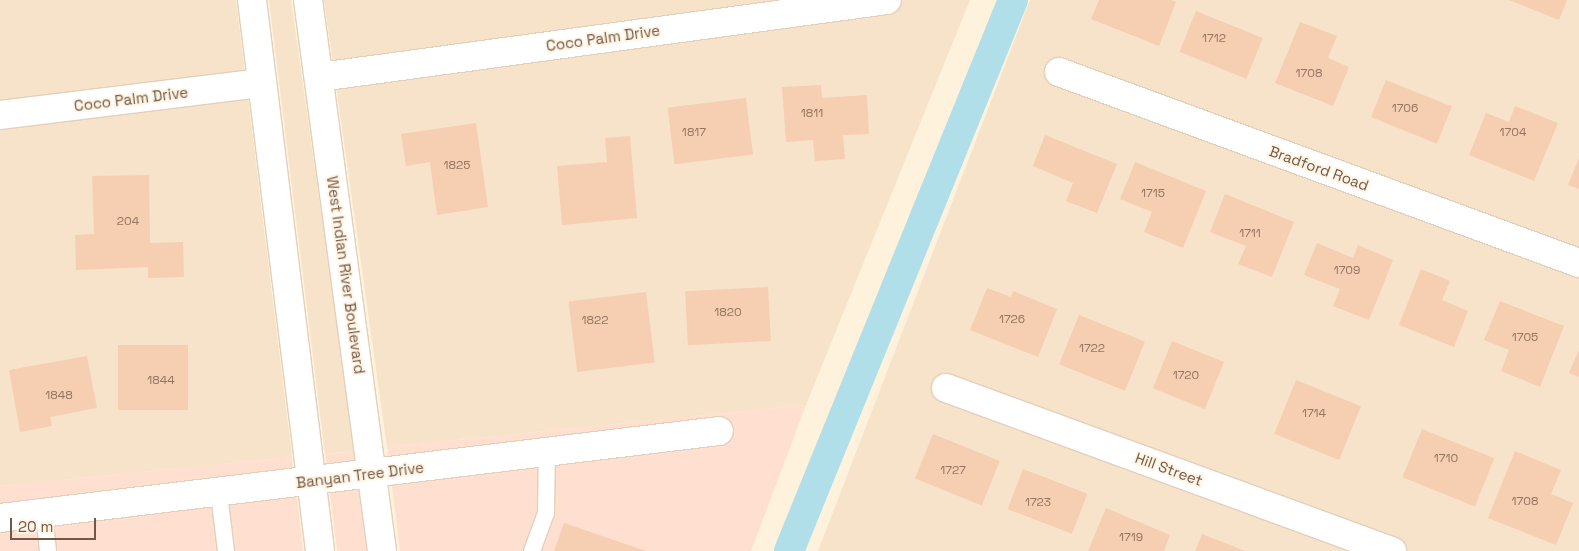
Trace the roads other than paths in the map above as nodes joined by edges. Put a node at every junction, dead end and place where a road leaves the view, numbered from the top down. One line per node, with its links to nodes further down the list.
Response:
1 (252, 0): 6 (street)
2 (308, 0): 5 (street, West Indian River Boulevard)
3 (887, 0): 5 (street, Coco Palm Drive)
4 (1059, 72): 8 (street, Bradford Road)
5 (320, 77): 12 (street, West Indian River Boulevard)
6 (262, 83): 7 (street, Coco Palm Drive); 13 (street)
7 (0, 115)
8 (1579, 263)
9 (946, 388): 22 (street, Hill Street)
10 (719, 432): 11 (street, Banyan Tree Drive)
11 (547, 452): 12 (street, Banyan Tree Drive); 21 (lane)
12 (374, 474): 13 (street, Banyan Tree Drive); 20 (street, West Indian River Boulevard)
13 (312, 480): 14 (street, Banyan Tree Drive); 19 (street)
14 (219, 494): 15 (street, Banyan Tree Drive); 18 (lane)
15 (44, 513): 16 (street, Banyan Tree Drive); 17 (lane)
16 (0, 518)
17 (48, 551)
18 (226, 551)
19 (320, 551)
20 (382, 551)
21 (532, 551)
22 (1392, 551)

